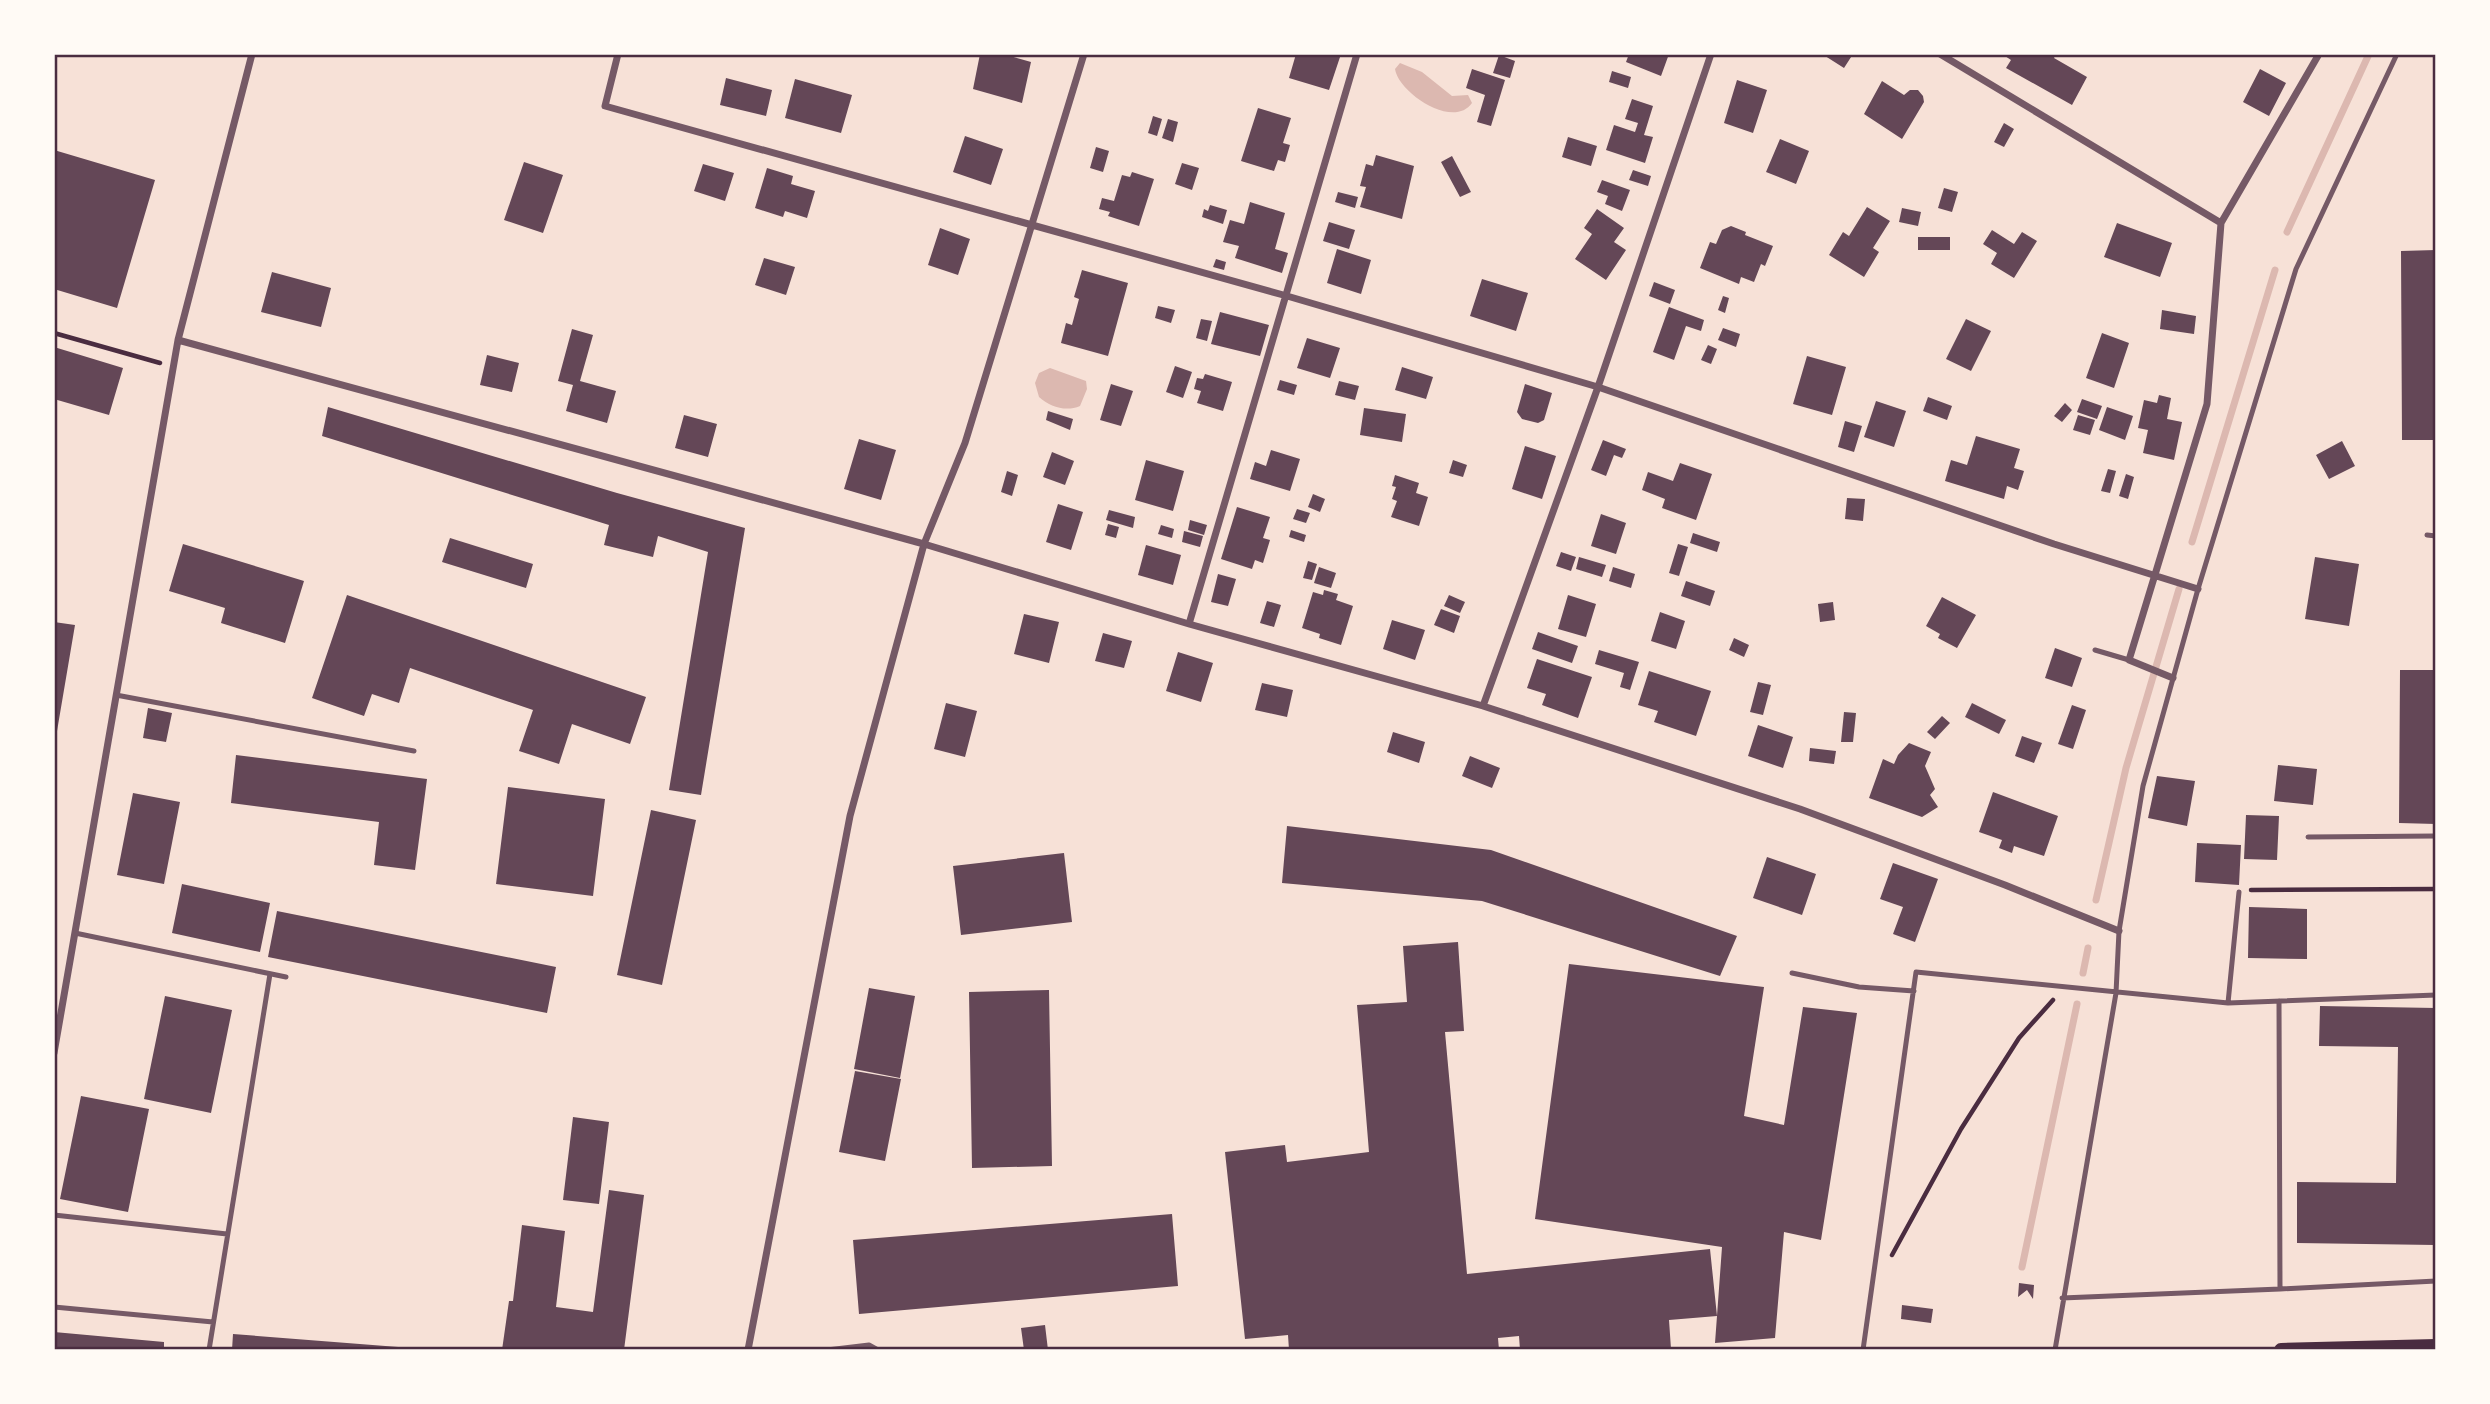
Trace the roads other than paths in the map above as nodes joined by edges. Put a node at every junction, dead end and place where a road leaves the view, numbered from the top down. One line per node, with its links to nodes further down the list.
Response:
1 (252, 54): 12 (street)
2 (618, 54): 10 (street)
3 (1084, 54): 10 (street)
4 (1357, 54): 11 (street)
5 (1711, 54): 13 (street)
6 (1940, 54): 9 (street)
7 (2319, 54): 9 (street)
8 (2397, 54): 18 (lane)
9 (2221, 223): 17 (street)
10 (1031, 225): 11 (street); 16 (street)
11 (1287, 296): 13 (street); 19 (street)
12 (178, 341): 16 (street); 23 (street)
13 (1598, 387): 17 (street); 24 (street)
14 (2427, 535): 15 (lane)
15 (2436, 536)
16 (924, 544): 19 (street); 49 (street)
17 (2155, 576): 18 (street); 21 (street)
18 (2199, 589): 22 (lane)
19 (1189, 624): 24 (street)
20 (2095, 650): 21 (lane)
21 (2129, 660): 22 (street)
22 (2173, 678): 29 (lane)
23 (116, 695): 25 (lane); 30 (street)
24 (1483, 706): 29 (street)
25 (414, 751)
26 (2436, 836): 27 (lane)
27 (2308, 837)
28 (2239, 892): 38 (lane)
29 (2119, 931): 35 (lane)
30 (75, 933): 32 (lane); 39 (street)
31 (1792, 973): 34 (lane)
32 (270, 974): 33 (lane); 41 (lane)
33 (286, 977)
34 (1914, 991): 35 (lane); 52 (lane)
35 (2116, 992): 38 (lane); 44 (lane)
36 (2436, 995): 37 (lane)
37 (2279, 1001): 38 (lane); 43 (lane)
38 (2228, 1003)
39 (54, 1053)
40 (54, 1214): 41 (lane)
41 (227, 1234): 46 (lane)
42 (2436, 1281): 43 (lane)
43 (2280, 1289): 44 (lane)
44 (2062, 1298): 53 (lane)
45 (54, 1307): 46 (lane)
46 (213, 1322): 48 (lane)
47 (2436, 1346): 54 (main road)
48 (209, 1350)
49 (748, 1350)
50 (827, 1350): 51 (lane)
51 (878, 1350)
52 (1863, 1350)
53 (2054, 1350)
54 (2281, 1350)

